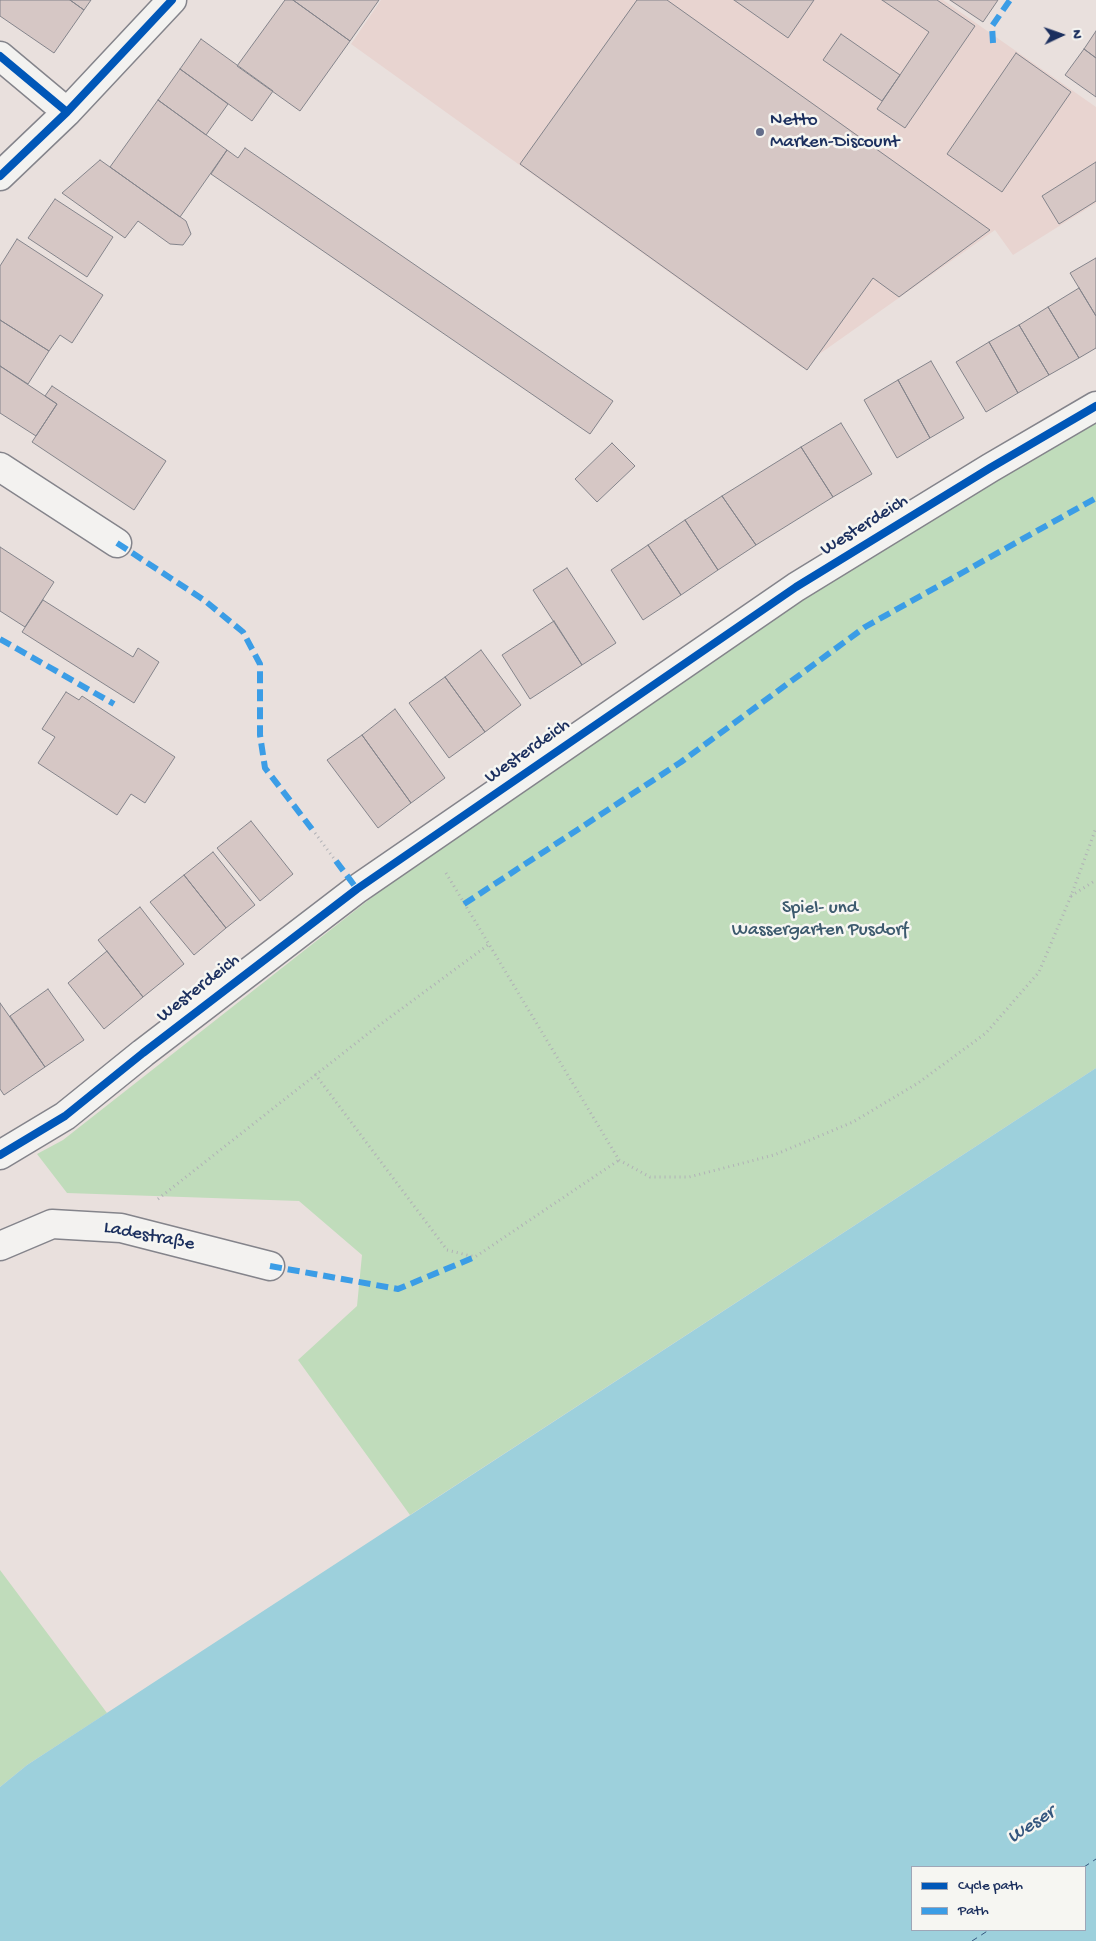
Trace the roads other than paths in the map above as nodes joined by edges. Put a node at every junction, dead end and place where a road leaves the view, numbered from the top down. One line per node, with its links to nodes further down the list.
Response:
1 (172, 0): 3 (street)
2 (0, 56): 3 (street)
3 (67, 112): 4 (street)
4 (0, 176)
5 (1096, 406): 8 (street, Westerdeich)
6 (0, 467): 7 (street)
7 (117, 543)
8 (0, 1155)
9 (0, 1246): 10 (street, Ladestraße)
10 (270, 1266)

